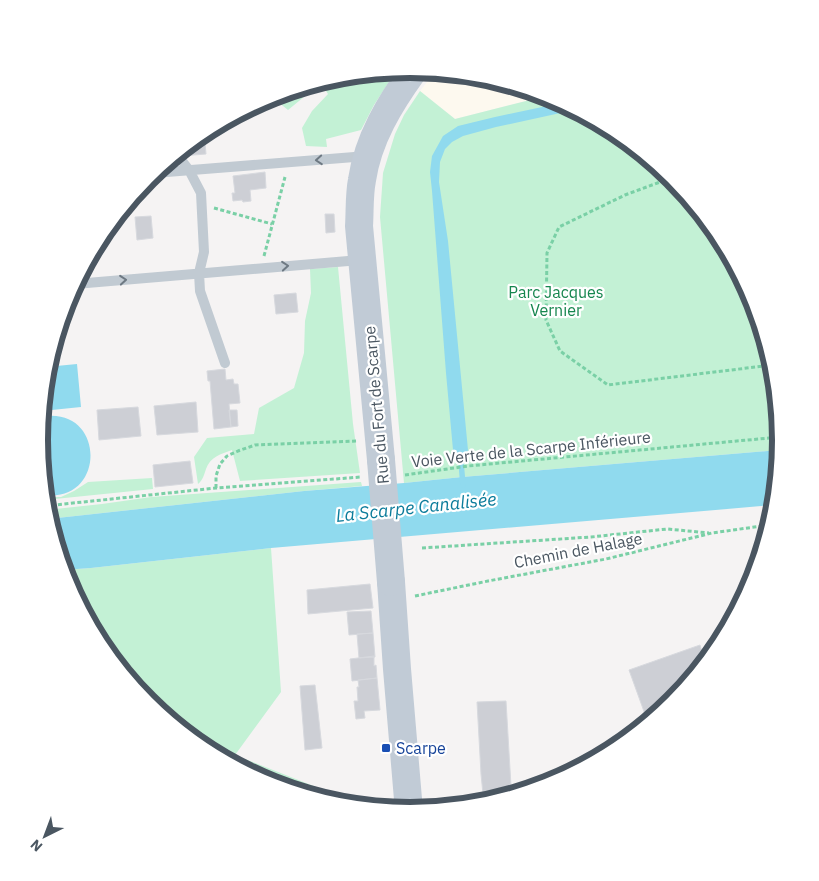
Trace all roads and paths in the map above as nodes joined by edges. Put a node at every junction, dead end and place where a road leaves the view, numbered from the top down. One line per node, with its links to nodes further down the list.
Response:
1 (408, 78): 2 (main road, Rue du Fort de Scarpe)
2 (368, 156): 4 (lane, one-way to 4); 10 (main road, Rue du Fort de Scarpe)
3 (181, 160): 5 (lane)
4 (290, 162): 5 (lane); 9 (path)
5 (189, 170): 6 (lane); 8 (lane)
6 (167, 172)
7 (662, 182): 15 (path)
8 (202, 204): 9 (path); 12 (lane)
9 (272, 224): 11 (path)
10 (362, 260): 11 (lane, one-way to 10); 17 (main road, Rue du Fort de Scarpe)
11 (264, 268): 12 (lane)
12 (199, 274): 13 (lane, one-way to 12); 14 (lane)
13 (83, 283)
14 (225, 363)
15 (764, 367)
16 (772, 438): 18 (path, Voie Verte de la Scarpe Inférieure)
17 (376, 459): 19 (path); 19 (path); 24 (main road, Rue du Fort de Scarpe, bridge)
18 (404, 475)
19 (216, 488): 20 (path)
20 (53, 505)
21 (761, 526): 22 (path, Chemin de Halage)
22 (712, 533): 23 (path); 24 (path, Chemin de Halage)
23 (422, 548)
24 (392, 592): 25 (main road, Rue du Fort de Scarpe)
25 (408, 802)

